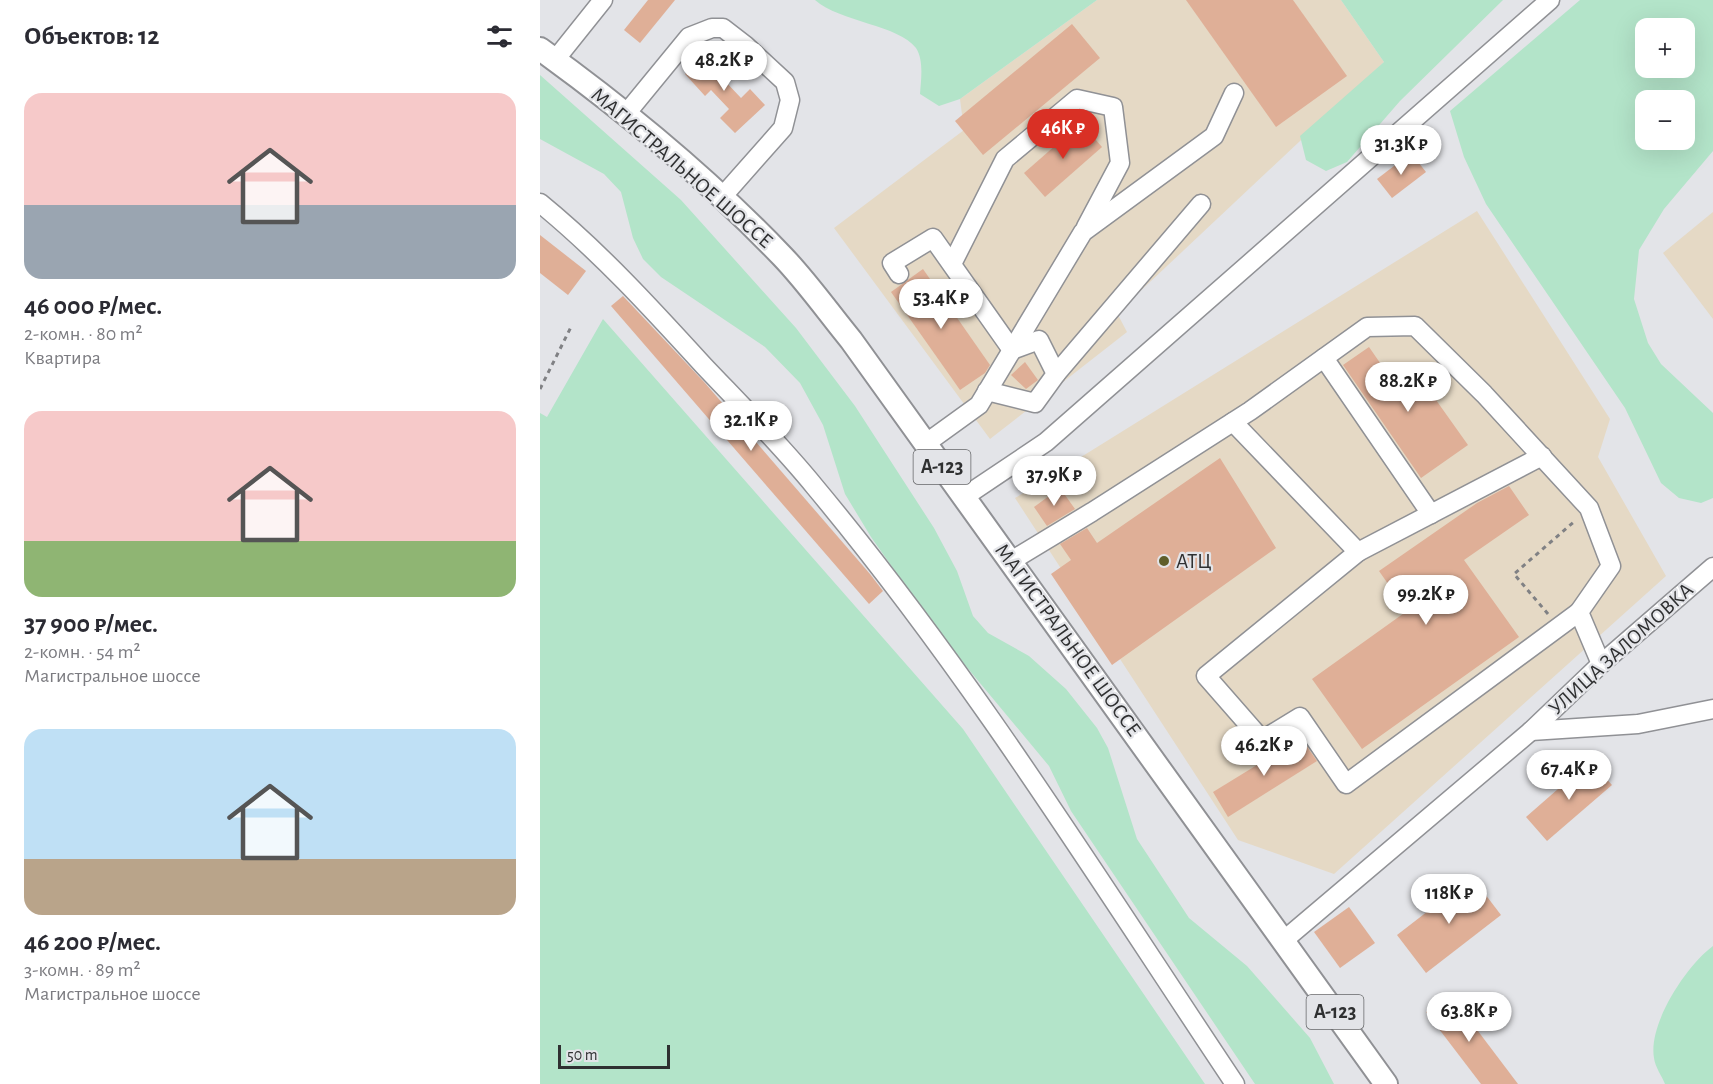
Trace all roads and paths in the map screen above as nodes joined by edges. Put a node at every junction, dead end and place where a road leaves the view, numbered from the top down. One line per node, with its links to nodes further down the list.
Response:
1 (603, 0): 3 (street)
2 (1550, 0): 21 (street)
3 (548, 54): 5 (main road, МАГИСТРАЛЬНОЕ ШОССЕ / А-123)
4 (1234, 93): 9 (street)
5 (626, 114): 6 (main road, МАГИСТРАЛЬНОЕ ШОССЕ / А-123); 6 (street)
6 (722, 197): 19 (main road, МАГИСТРАЛЬНОЕ ШОССЕ / А-123)
7 (540, 202): 33 (street)
8 (1201, 204): 15 (street)
9 (1083, 232): 10 (street); 13 (street)
10 (952, 264): 11 (street); 13 (street)
11 (899, 274)
12 (571, 327): 16 (path)
13 (1012, 350): 15 (street); 17 (street)
14 (1324, 358): 18 (street); 20 (street); 23 (street)
15 (1056, 374): 17 (street)
16 (540, 388)
17 (987, 391): 19 (street)
18 (1233, 422): 24 (street); 25 (street)
19 (925, 444): 21 (main road, МАГИСТРАЛЬНОЕ ШОССЕ / А-123)
20 (1542, 456): 22 (street); 23 (street)
21 (964, 497): 25 (main road, МАГИСТРАЛЬНОЕ ШОССЕ / А-123)
22 (1589, 508): 27 (street); 28 (path)
23 (1431, 514): 24 (street)
24 (1358, 552): 28 (street)
25 (1011, 561): 32 (main road, МАГИСТРАЛЬНОЕ ШОССЕ / А-123)
26 (1713, 567): 29 (street, УЛИЦА ЗАЛОМОВКА)
27 (1580, 612): 28 (street); 29 (street)
28 (1559, 627)
29 (1601, 664): 31 (street, УЛИЦА ЗАЛОМОВКА)
30 (1713, 709): 31 (street)
31 (1531, 731): 32 (street, УЛИЦА ЗАЛОМОВКА)
32 (1283, 941): 34 (main road, МАГИСТРАЛЬНОЕ ШОССЕ / А-123)
33 (1235, 1084)
34 (1386, 1084)

